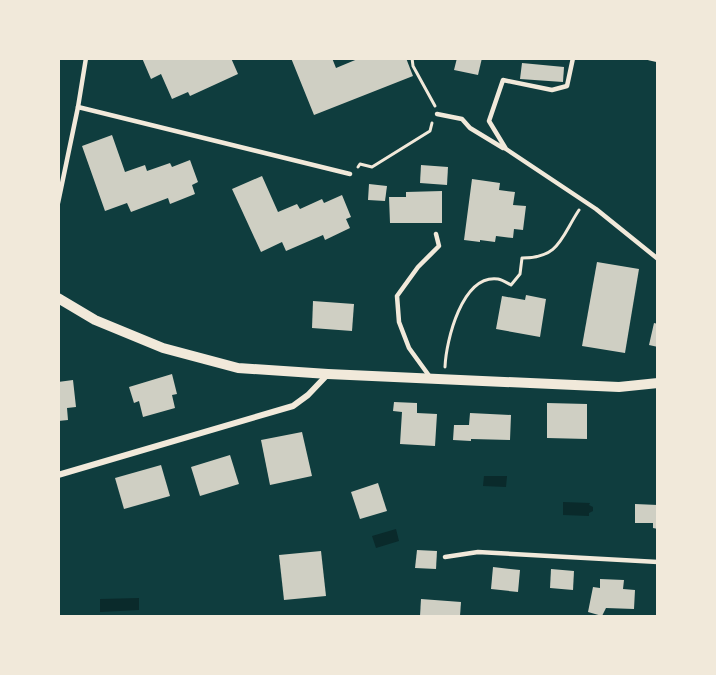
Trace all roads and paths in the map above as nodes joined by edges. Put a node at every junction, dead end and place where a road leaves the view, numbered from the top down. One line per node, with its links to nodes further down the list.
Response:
1 (86, 58): 6 (lane)
2 (412, 58): 7 (path)
3 (573, 58): 8 (lane)
4 (649, 58): 5 (lane)
5 (657, 60)
6 (78, 107): 9 (lane); 11 (lane)
7 (438, 114): 8 (lane); 9 (path)
8 (506, 149): 10 (lane)
9 (350, 174)
10 (585, 201): 13 (lane); 17 (path)
11 (58, 203)
12 (436, 234): 16 (lane)
13 (657, 259)
14 (58, 298): 15 (street)
15 (328, 374): 16 (street); 19 (street)
16 (432, 379): 17 (street)
17 (444, 379): 18 (street)
18 (657, 383)
19 (58, 475)
20 (445, 557): 21 (lane)
21 (657, 562)

